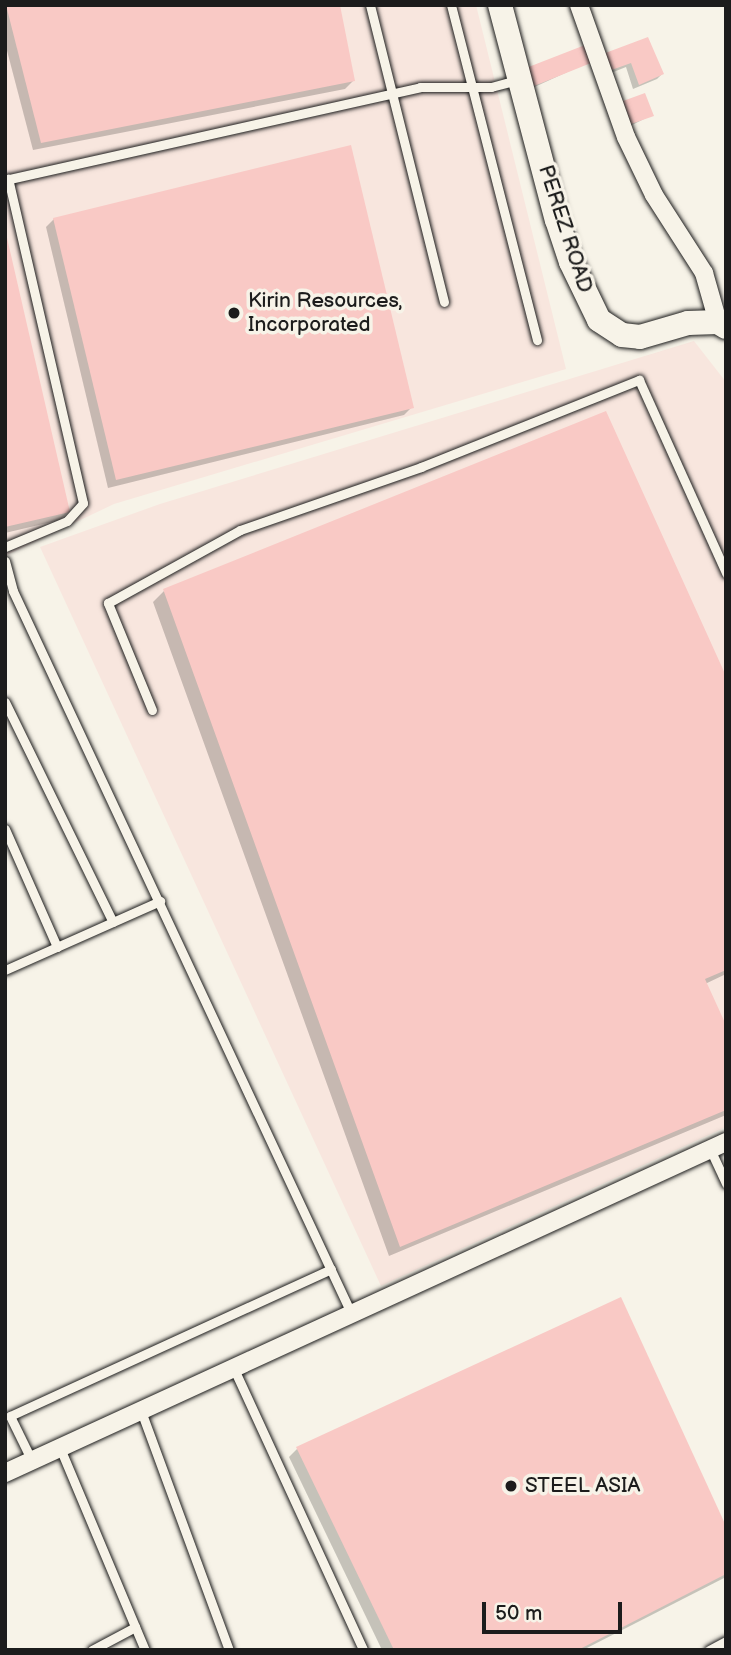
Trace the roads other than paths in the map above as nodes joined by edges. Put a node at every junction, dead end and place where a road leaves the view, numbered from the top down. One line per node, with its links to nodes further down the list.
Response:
1 (370, 5): 7 (lane)
2 (450, 5): 6 (lane)
3 (500, 5): 5 (street, PEREZ ROAD)
4 (579, 5): 10 (street)
5 (520, 79): 6 (lane); 10 (street, PEREZ ROAD)
6 (471, 86): 7 (lane); 11 (lane)
7 (391, 94): 8 (lane); 9 (lane)
8 (6, 180): 12 (lane)
9 (444, 302)
10 (722, 325)
11 (537, 340)
12 (5, 547)
13 (5, 561): 15 (lane)
14 (726, 573): 17 (lane)
15 (9, 593): 19 (lane)
16 (5, 702): 20 (lane)
17 (152, 710)
18 (5, 829): 21 (lane)
19 (160, 901): 20 (lane); 26 (lane)
20 (113, 922): 21 (lane)
21 (57, 947): 23 (lane)
22 (5, 956): 23 (lane)
23 (8, 969)
24 (718, 1146): 25 (lane); 27 (street)
25 (726, 1184)
26 (331, 1269): 27 (lane); 31 (lane)
27 (352, 1315): 28 (street)
28 (234, 1369): 29 (street); 38 (lane)
29 (141, 1411): 30 (street); 37 (lane)
30 (61, 1448): 31 (street); 33 (lane)
31 (32, 1461): 32 (street)
32 (5, 1473)
33 (135, 1627): 35 (lane); 36 (lane)
34 (726, 1640): 39 (lane)
35 (92, 1650)
36 (145, 1650)
37 (229, 1650)
38 (363, 1650)
39 (709, 1650)

